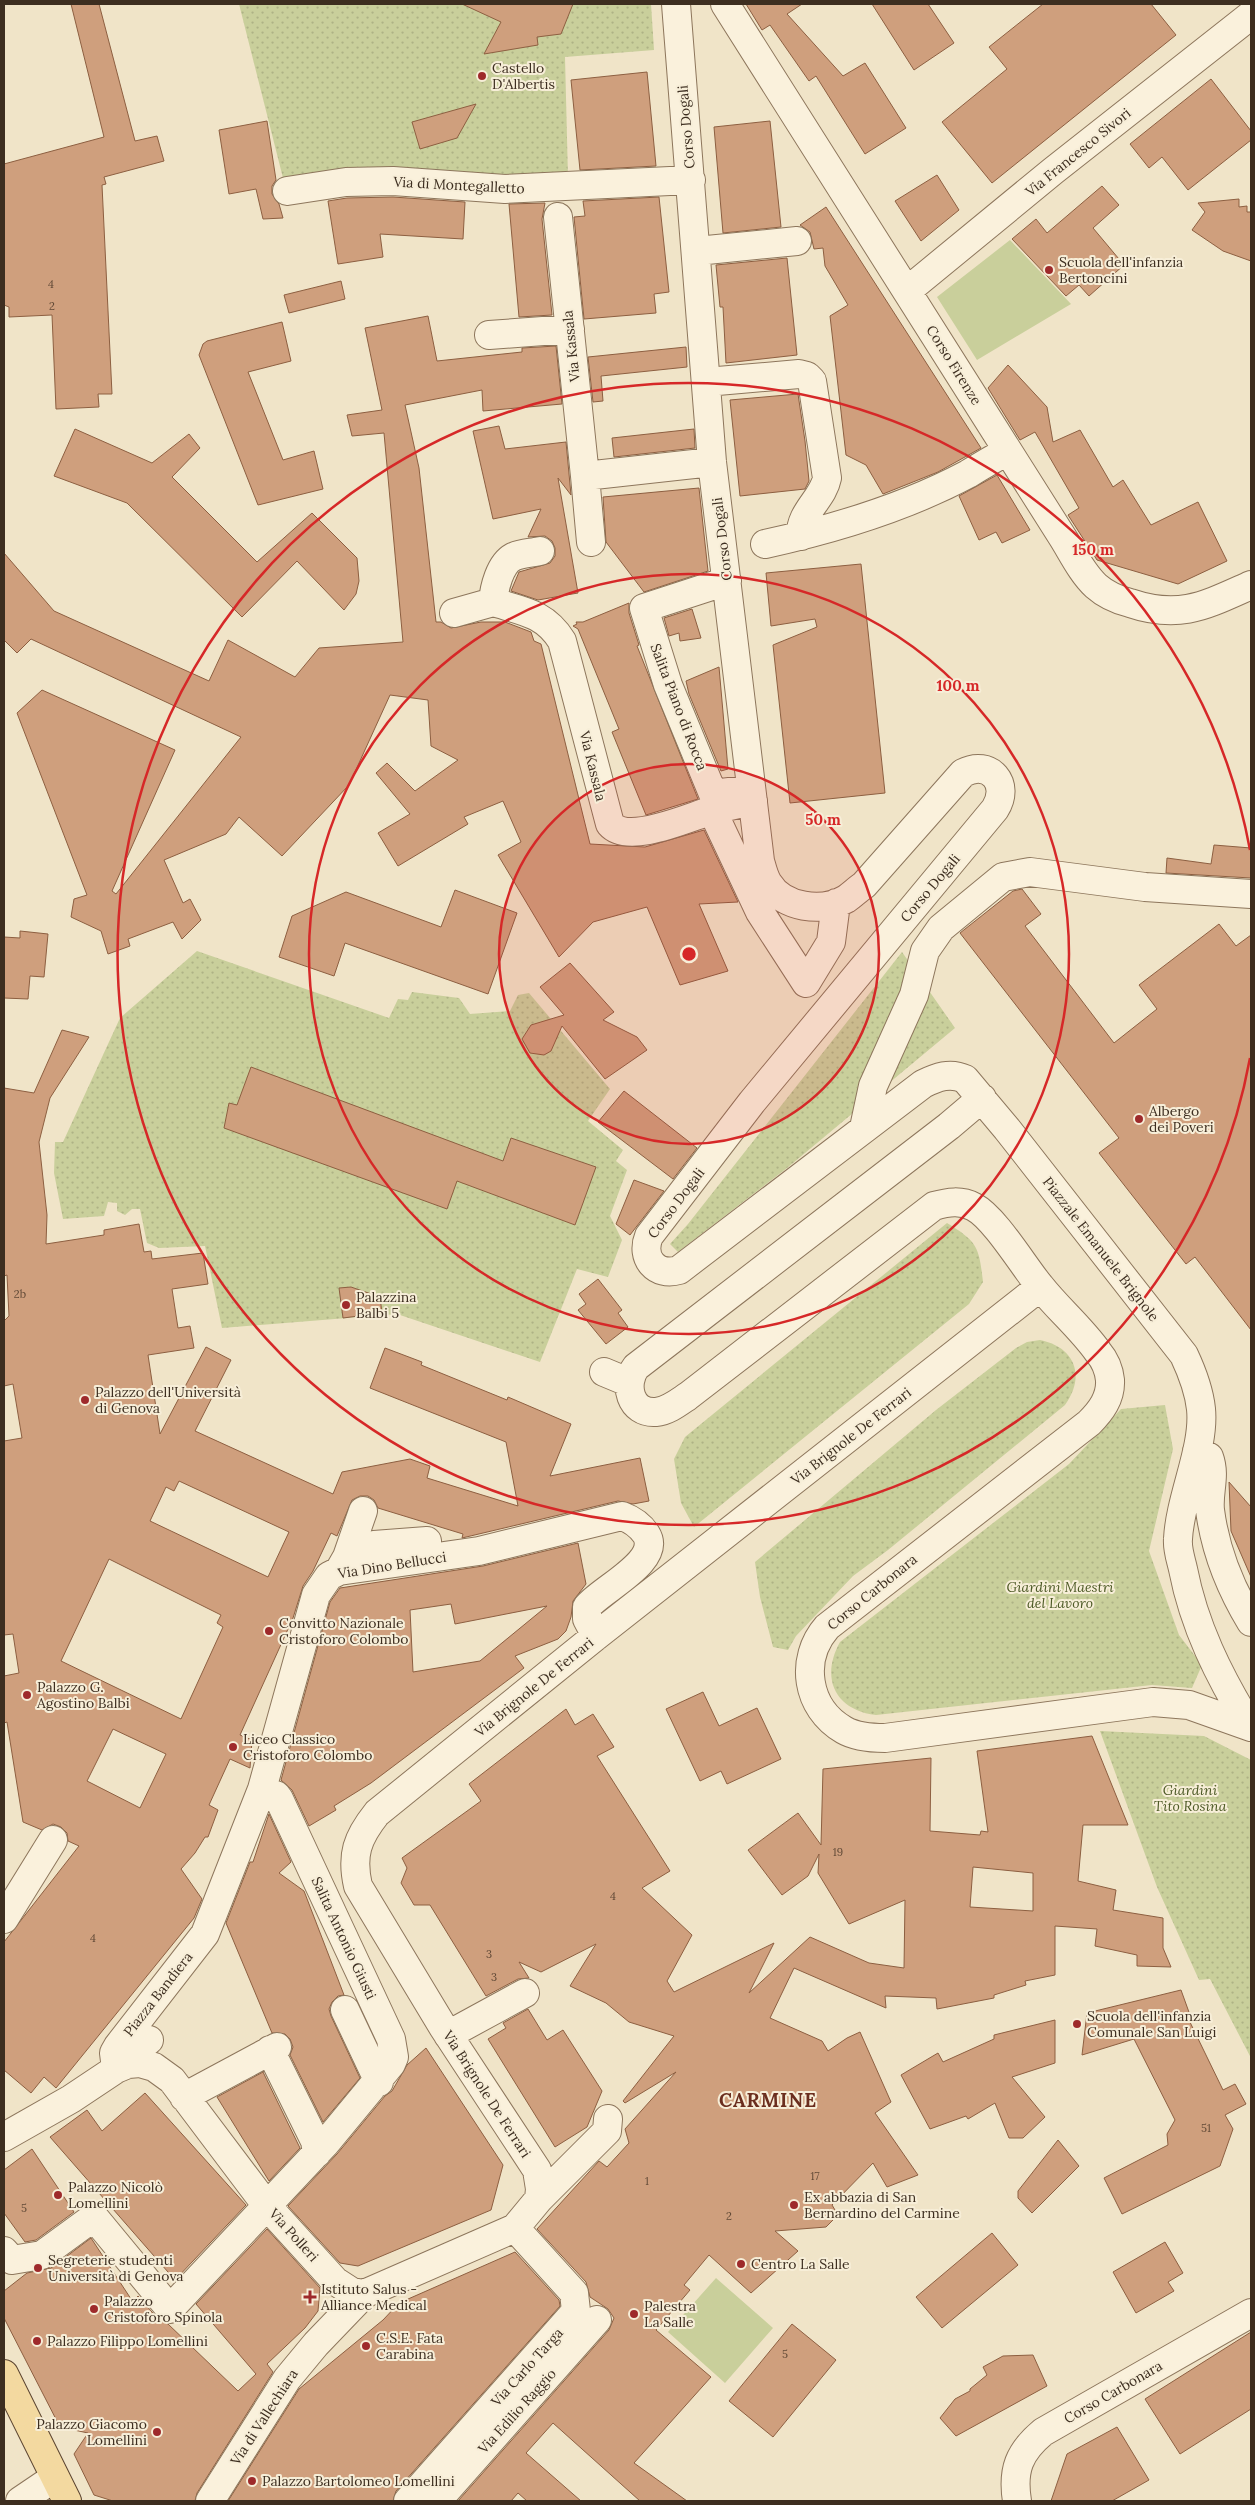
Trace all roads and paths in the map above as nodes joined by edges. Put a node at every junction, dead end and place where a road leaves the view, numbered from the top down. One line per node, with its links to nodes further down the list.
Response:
1 (676, 4): 4 (street, Corso Dogali)
2 (725, 4): 9 (street, Corso Firenze)
3 (1251, 15): 9 (street, Via Francesco Sivori)
4 (691, 180): 5 (street, Via di Montegalletto); 8 (street, Corso Dogali)
5 (287, 191)
6 (558, 217): 10 (street, Via Kassala)
7 (797, 241): 8 (street)
8 (697, 251): 12 (street, Corso Dogali)
9 (907, 291): 13 (street, Corso Firenze)
10 (570, 329): 11 (street); 15 (street, Via Kassala)
11 (489, 334)
12 (706, 382): 14 (street, Corso Dogali); 16 (street)
13 (1008, 451): 16 (street); 21 (street, Corso Firenze)
14 (712, 462): 15 (street); 20 (street, Corso Dogali)
15 (585, 476): 17 (street, Via Kassala)
16 (801, 536): 18 (street)
17 (591, 542)
18 (765, 544)
19 (540, 551): 22 (street)
20 (727, 581): 24 (street, Corso Dogali); 24 (street, Salita Piano di Rocca)
21 (1251, 587)
22 (493, 602): 23 (street); 25 (street, Via Kassala)
23 (454, 613)
24 (752, 795): 25 (street, Via Kassala); 27 (street, Corso Dogali)
25 (712, 810): 29 (street)
26 (1251, 894): 31 (street)
27 (792, 902): 28 (street, Corso Dogali); 29 (street)
28 (836, 902): 29 (street); 31 (street, Corso Dogali)
29 (824, 951)
30 (982, 1098): 31 (street, Corso Dogali); 32 (street); 33 (street, Piazzale Emanuele Brignole)
31 (864, 1128)
32 (1040, 1287): 38 (street, Via Brignole De Ferrari); 39 (street, Corso Carbonara)
33 (1197, 1451): 37 (street); 39 (street)
34 (363, 1510): 36 (street)
35 (427, 1541): 36 (street)
36 (343, 1564): 38 (street, Via Dino Bellucci); 40 (street, Via Dino Bellucci)
37 (1251, 1622)
38 (596, 1636): 46 (street, Via Brignole De Ferrari)
39 (1250, 1726)
40 (270, 1792): 43 (street, Via Dino Bellucci); 49 (street, Salita Antonio Giusti)
41 (53, 1840): 42 (street)
42 (4, 1919)
43 (210, 1922): 48 (street, Piazza Bandiera)
44 (525, 1994): 46 (street)
45 (345, 2010): 49 (street)
46 (448, 2036): 56 (street, Via Brignole De Ferrari)
47 (149, 2040): 48 (street, Piazza Bandiera)
48 (125, 2066): 50 (street); 52 (street, Piazza Bandiera)
49 (378, 2082): 55 (street, Salita Antonio Giusti)
50 (178, 2085): 55 (street); 57 (street, Via Polleri)
51 (4, 2117): 52 (street)
52 (40, 2118): 54 (street, Piazza Bandiera)
53 (608, 2119): 56 (street)
54 (4, 2137)
55 (317, 2153): 57 (street, Salita Antonio Giusti)
56 (539, 2199): 58 (street)
57 (267, 2206): 59 (street, Salita Antonio Giusti); 60 (street, Via Polleri)
58 (515, 2228): 60 (street); 68 (street, Via Carlo Targa)
59 (4, 2251)
60 (364, 2294): 67 (street, Via di Vallechiara)
61 (1251, 2313): 70 (street, Corso Carbonara)
62 (597, 2320): 69 (street, Via Edilio Raggio)
63 (4, 2374): 64 (main road)
64 (54, 2478): 65 (street); 66 (main road)
65 (20, 2501)
66 (67, 2501)
67 (210, 2501)
68 (408, 2501)
69 (437, 2501)
70 (1017, 2501)

